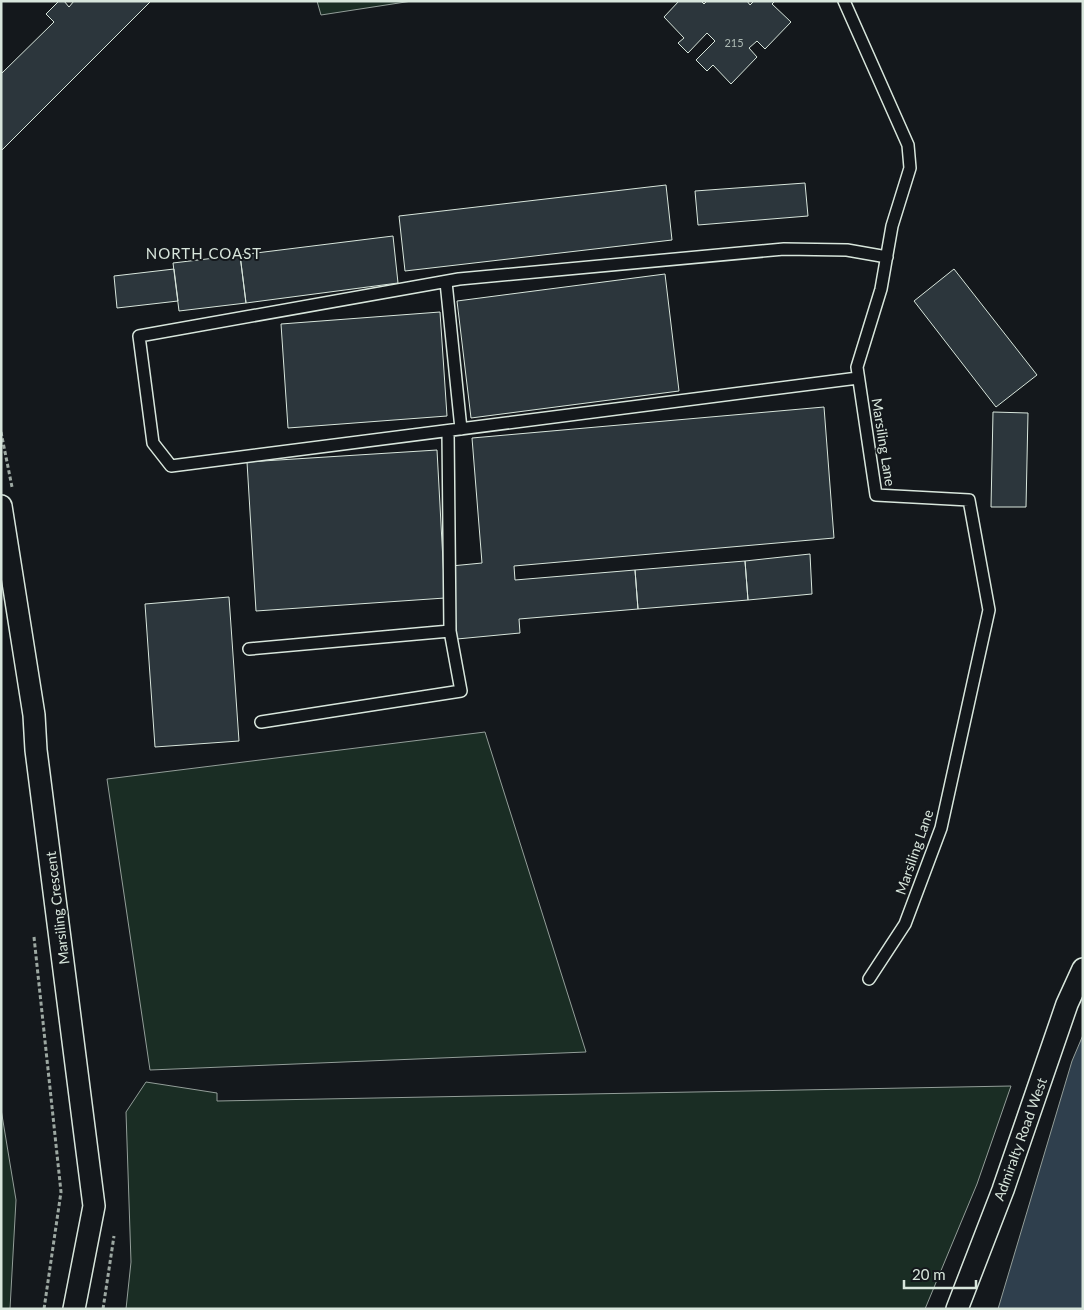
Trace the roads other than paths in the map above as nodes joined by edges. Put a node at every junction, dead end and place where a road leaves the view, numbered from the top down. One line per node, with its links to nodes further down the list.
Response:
1 (844, 1): 2 (lane, Marsiling Lane)
2 (886, 257): 3 (lane); 4 (lane, Marsiling Lane)
3 (446, 282): 5 (lane); 6 (lane)
4 (858, 378): 5 (lane); 12 (lane, Marsiling Lane)
5 (461, 429): 6 (lane)
6 (448, 431): 8 (lane)
7 (1, 506): 13 (street, Marsiling Crescent)
8 (450, 631): 9 (lane); 10 (lane)
9 (249, 649)
10 (261, 722)
11 (1083, 969): 14 (street, Admiralty Road West)
12 (869, 979)
13 (74, 1309)
14 (956, 1309)

